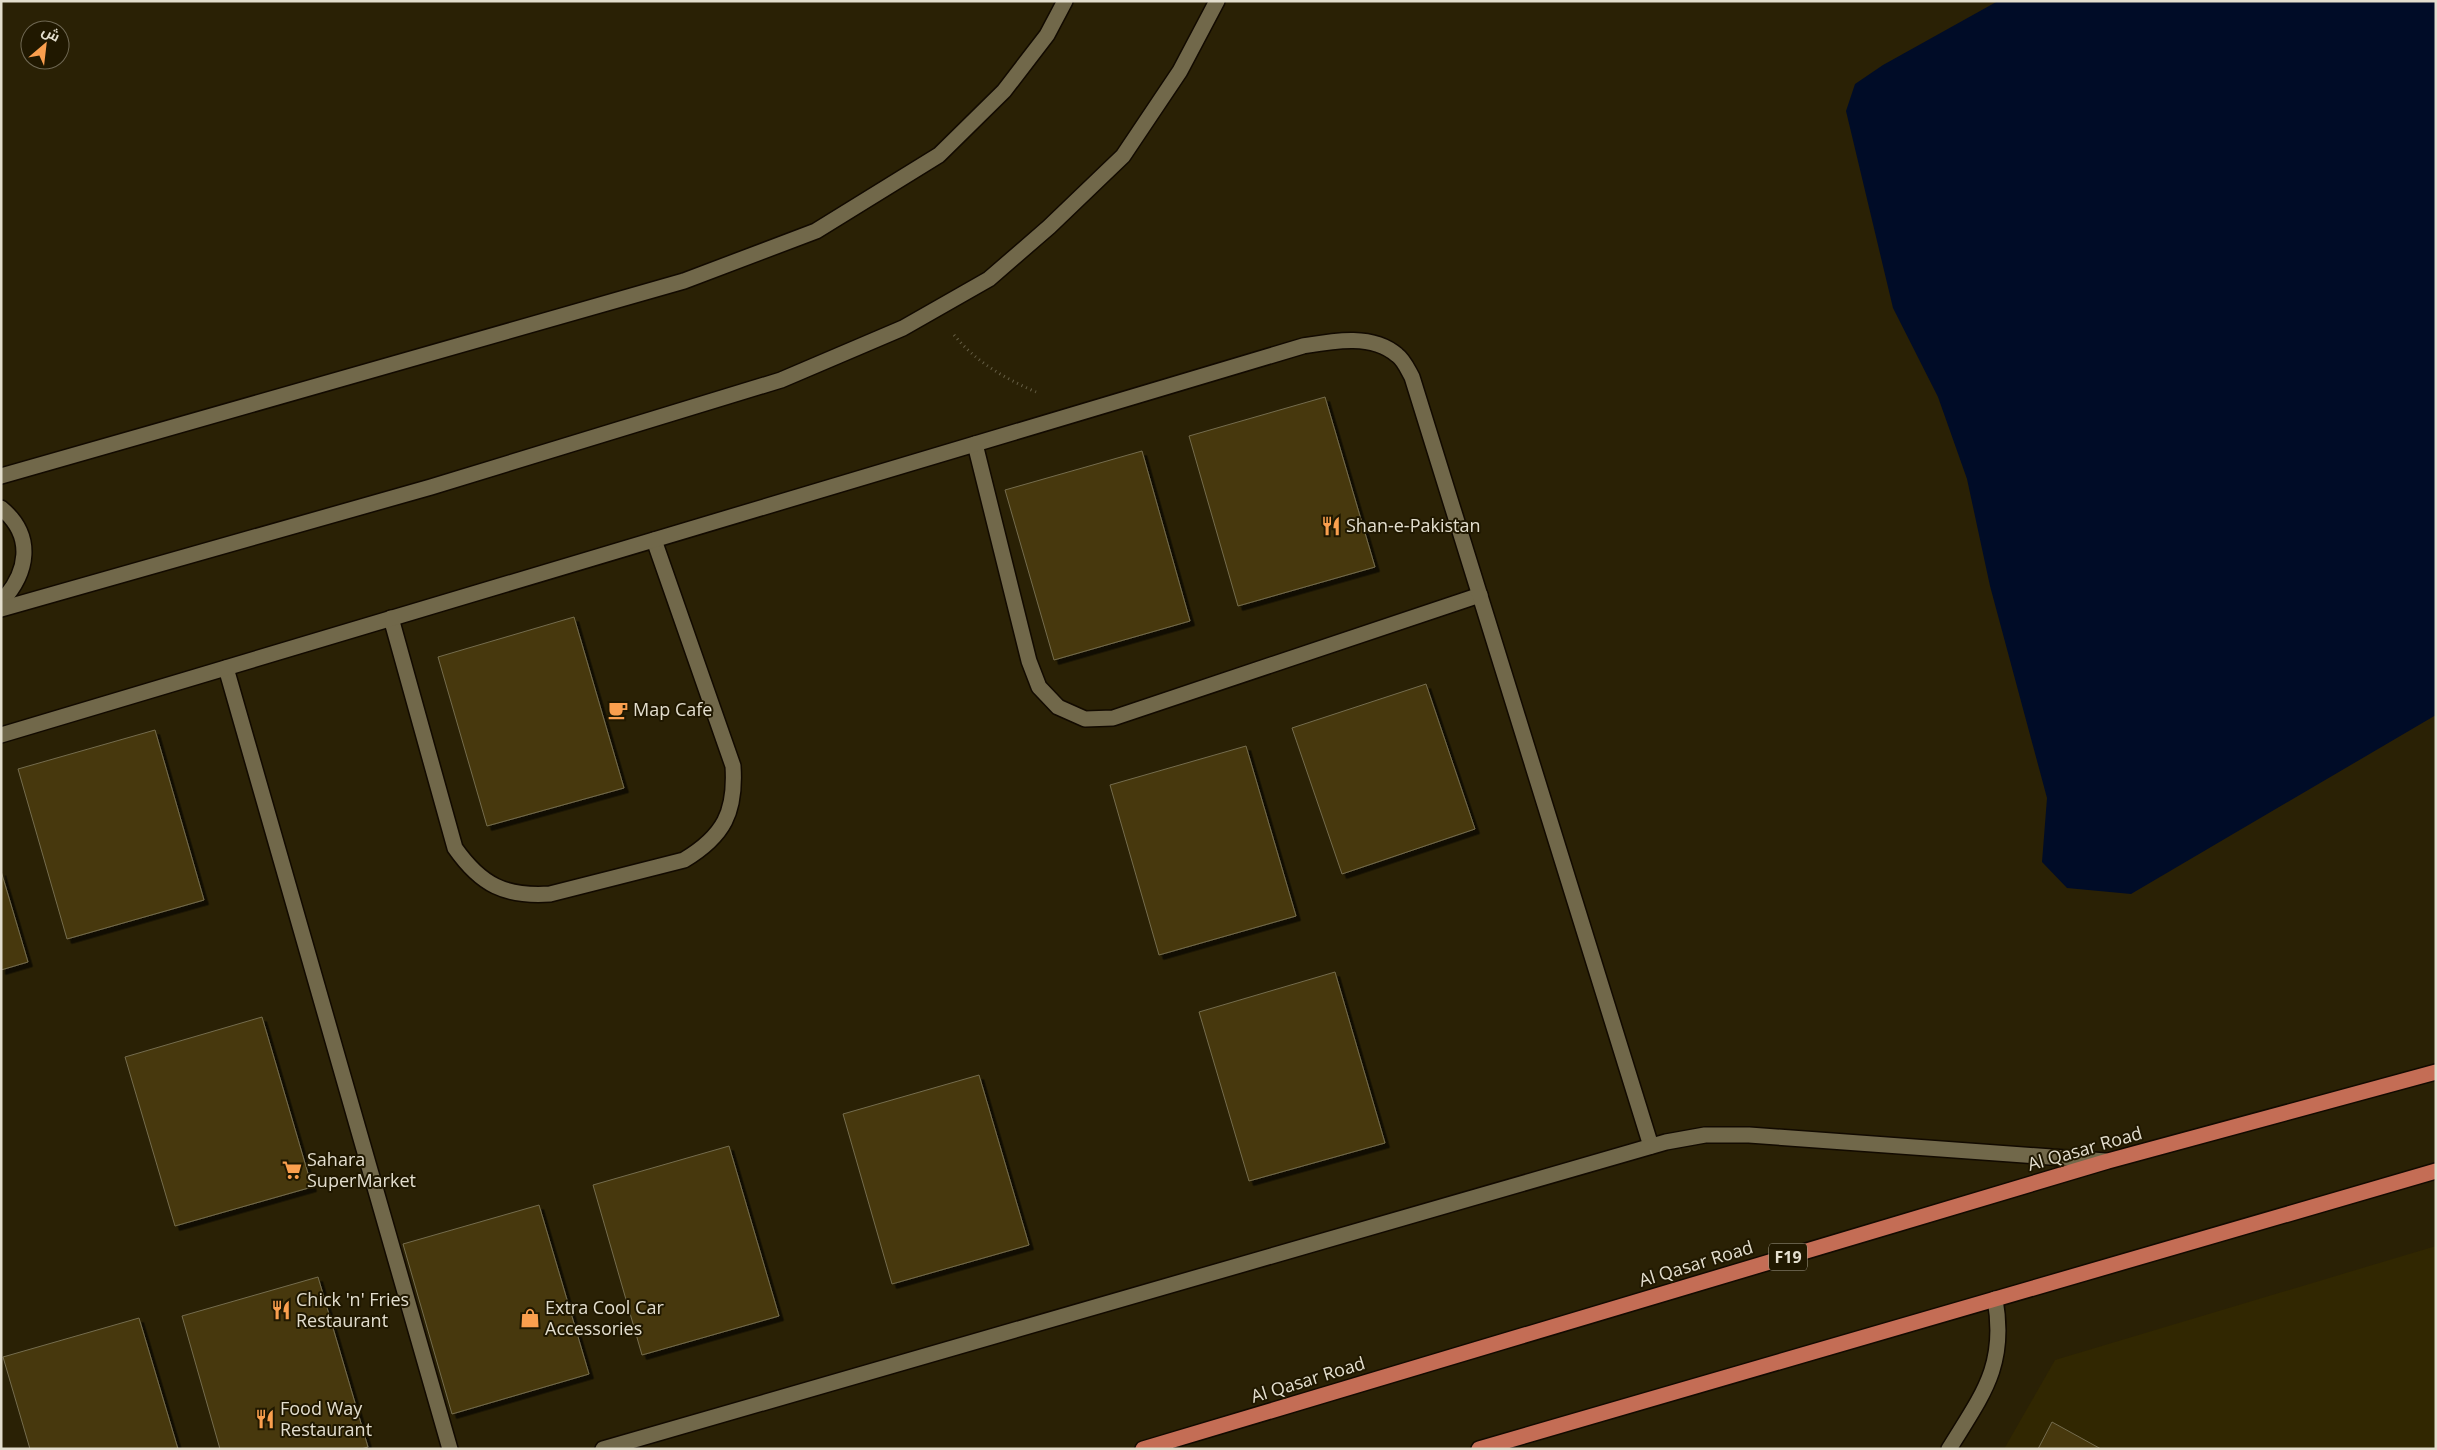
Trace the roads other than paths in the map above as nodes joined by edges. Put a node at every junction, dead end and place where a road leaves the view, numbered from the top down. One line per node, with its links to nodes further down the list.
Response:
1 (1065, 1): 4 (street)
2 (1217, 1): 9 (street)
3 (974, 444): 6 (street); 7 (street); 7 (street)
4 (1, 476)
5 (1, 508): 8 (street)
6 (654, 540): 10 (street); 10 (street)
7 (1480, 596): 14 (street)
8 (1, 602)
9 (1, 609)
10 (391, 618): 11 (street)
11 (226, 668): 12 (street); 18 (street)
12 (1, 735)
13 (2436, 1072): 15 (main road, Al Qasar Road / F19)
14 (1650, 1146): 15 (street); 19 (street)
15 (2108, 1162): 20 (main road, Al Qasar Road / F19)
16 (2436, 1171): 17 (main road)
17 (1995, 1299): 21 (main road); 22 (street)
18 (450, 1449)
19 (603, 1449)
20 (1142, 1449)
21 (1479, 1449)
22 (1949, 1449)

